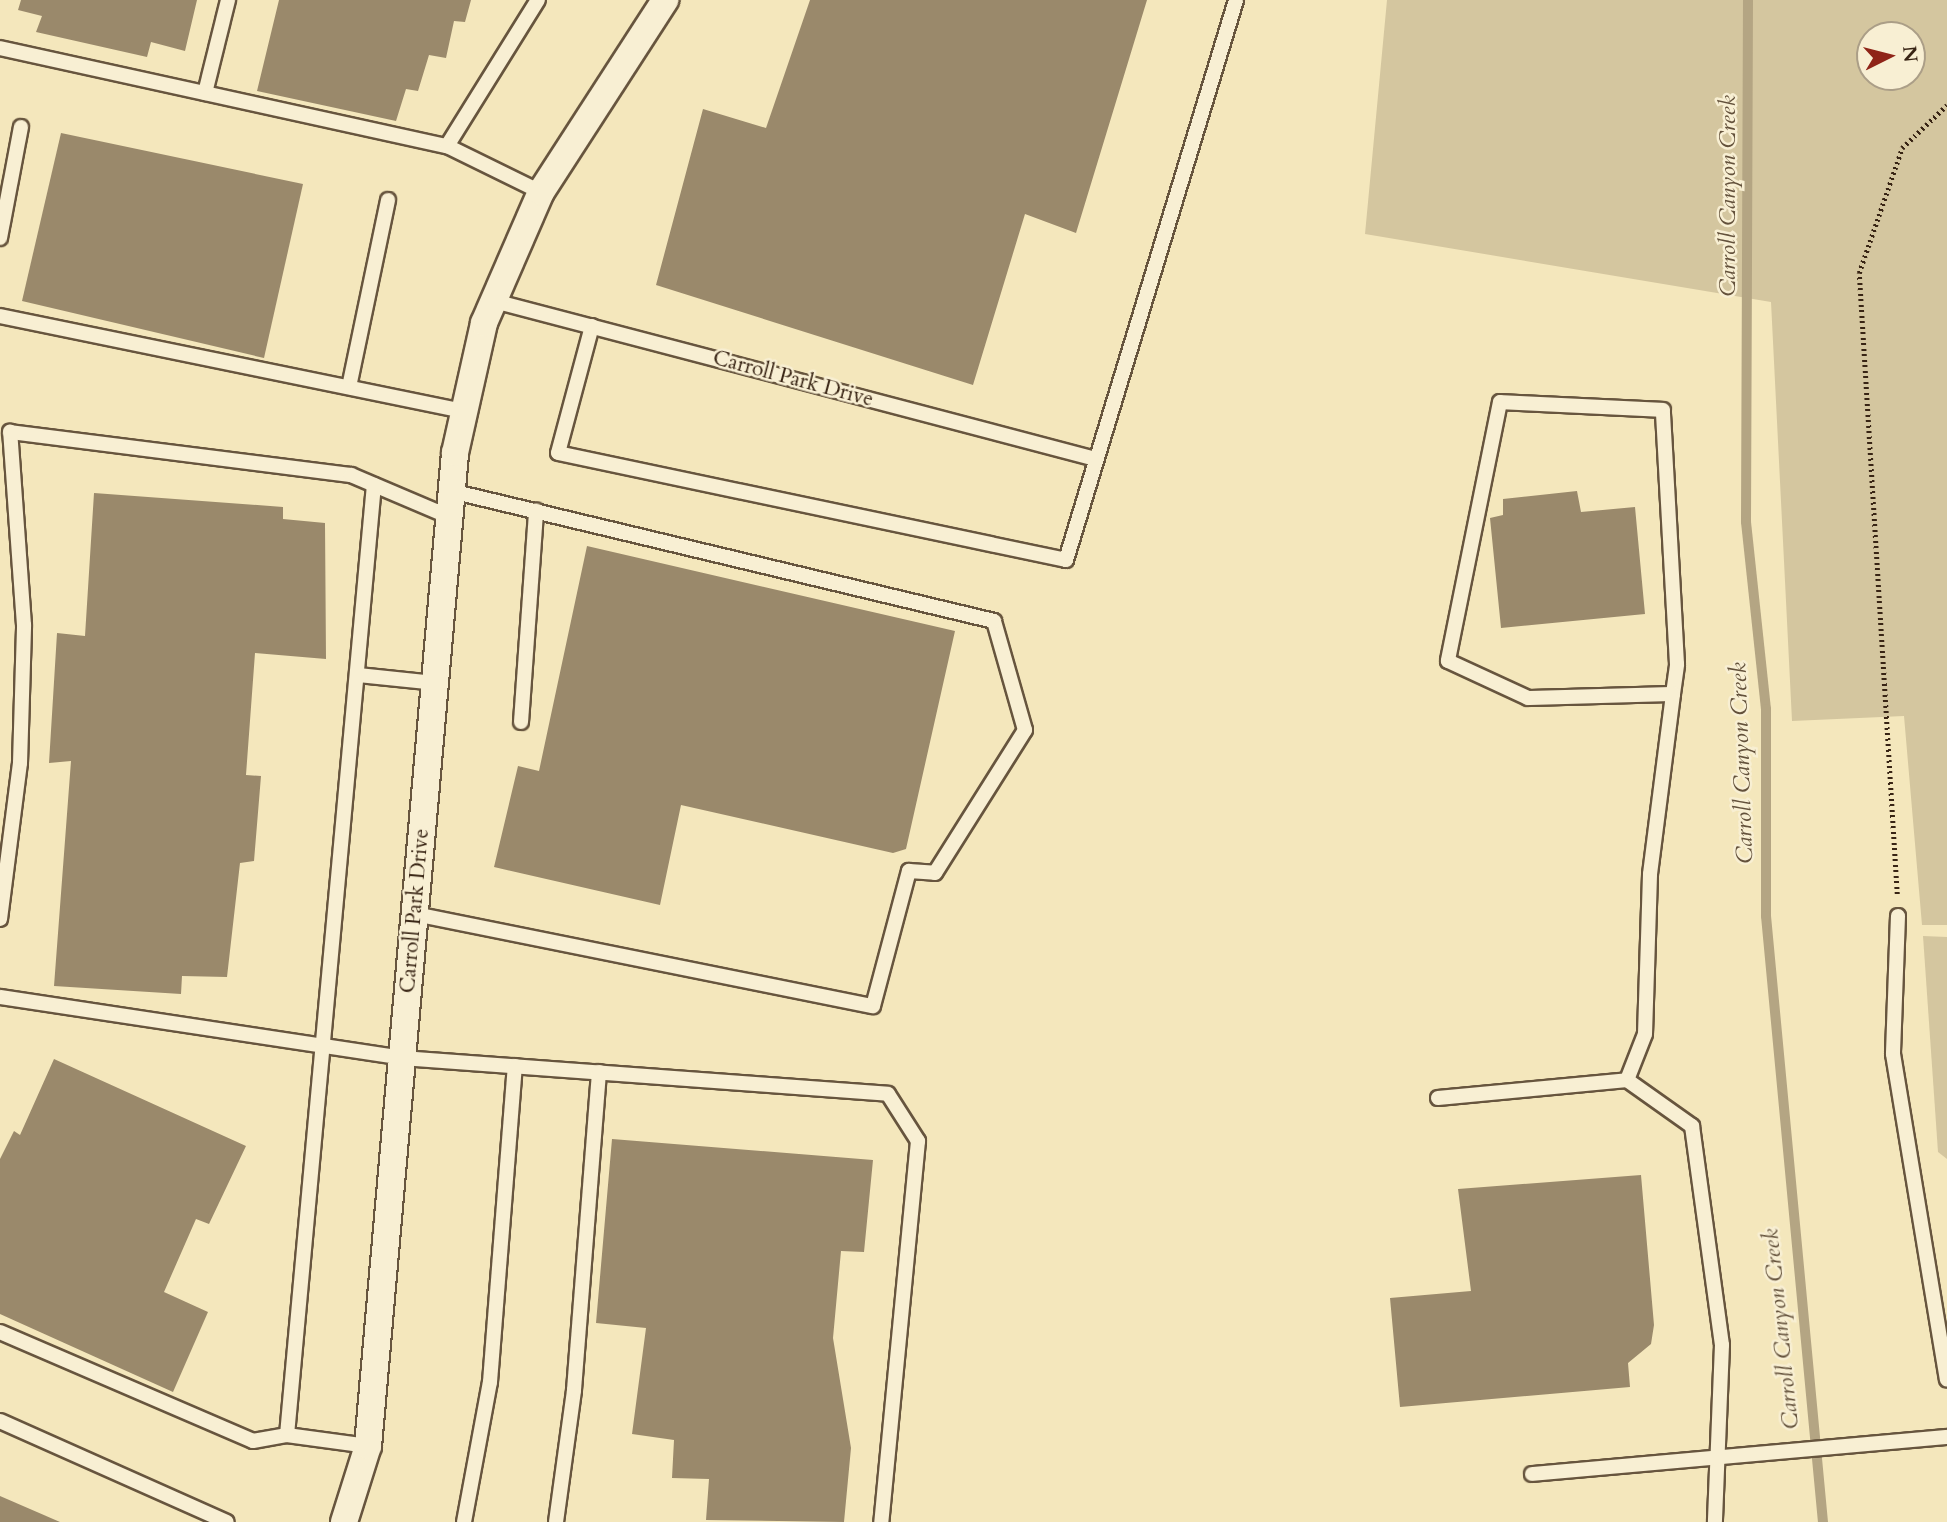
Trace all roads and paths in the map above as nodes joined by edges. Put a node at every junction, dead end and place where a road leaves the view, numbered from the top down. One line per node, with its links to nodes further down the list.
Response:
1 (228, 0): 6 (lane)
2 (538, 0): 9 (lane)
3 (665, 0): 10 (street, Carroll Park Drive)
4 (1236, 0): 18 (lane)
5 (0, 48): 6 (lane)
6 (205, 93): 9 (lane)
7 (1947, 105): 28 (path)
8 (20, 127): 12 (lane)
9 (447, 146): 10 (lane)
10 (541, 192): 13 (street, Carroll Park Drive)
11 (388, 200): 16 (lane)
12 (0, 239)
13 (494, 301): 15 (lane, Carroll Park Drive); 17 (street, Carroll Park Drive)
14 (0, 316): 16 (lane)
15 (592, 326): 18 (lane, Carroll Park Drive); 18 (lane)
16 (349, 387): 17 (lane)
17 (464, 411): 20 (street, Carroll Park Drive)
18 (1092, 458)
19 (374, 485): 22 (lane); 23 (lane); 29 (lane)
20 (451, 491): 21 (lane); 22 (street, Carroll Park Drive)
21 (536, 511): 26 (lane); 27 (lane)
22 (450, 517): 24 (street, Carroll Park Drive)
23 (358, 676): 24 (lane); 31 (lane)
24 (435, 682): 27 (street, Carroll Park Drive)
25 (1674, 694): 25 (lane); 35 (lane)
26 (521, 722)
27 (415, 914): 32 (street, Carroll Park Drive)
28 (1898, 915): 38 (lane)
29 (0, 919)
30 (0, 997): 31 (lane)
31 (325, 1046): 32 (lane); 40 (lane)
32 (402, 1058): 33 (lane); 42 (street, Carroll Park Drive)
33 (515, 1066): 34 (lane); 47 (lane)
34 (599, 1072): 48 (lane); 49 (lane)
35 (1627, 1080): 36 (lane); 43 (lane)
36 (1437, 1098)
37 (0, 1332): 40 (lane)
38 (1947, 1380)
39 (0, 1421): 45 (lane)
40 (287, 1435): 42 (lane)
41 (1947, 1437): 43 (lane)
42 (368, 1446): 46 (street, Carroll Park Drive)
43 (1717, 1458): 44 (lane); 50 (lane)
44 (1532, 1474)
45 (227, 1522)
46 (344, 1522)
47 (464, 1522)
48 (556, 1522)
49 (881, 1522)
50 (1715, 1522)

